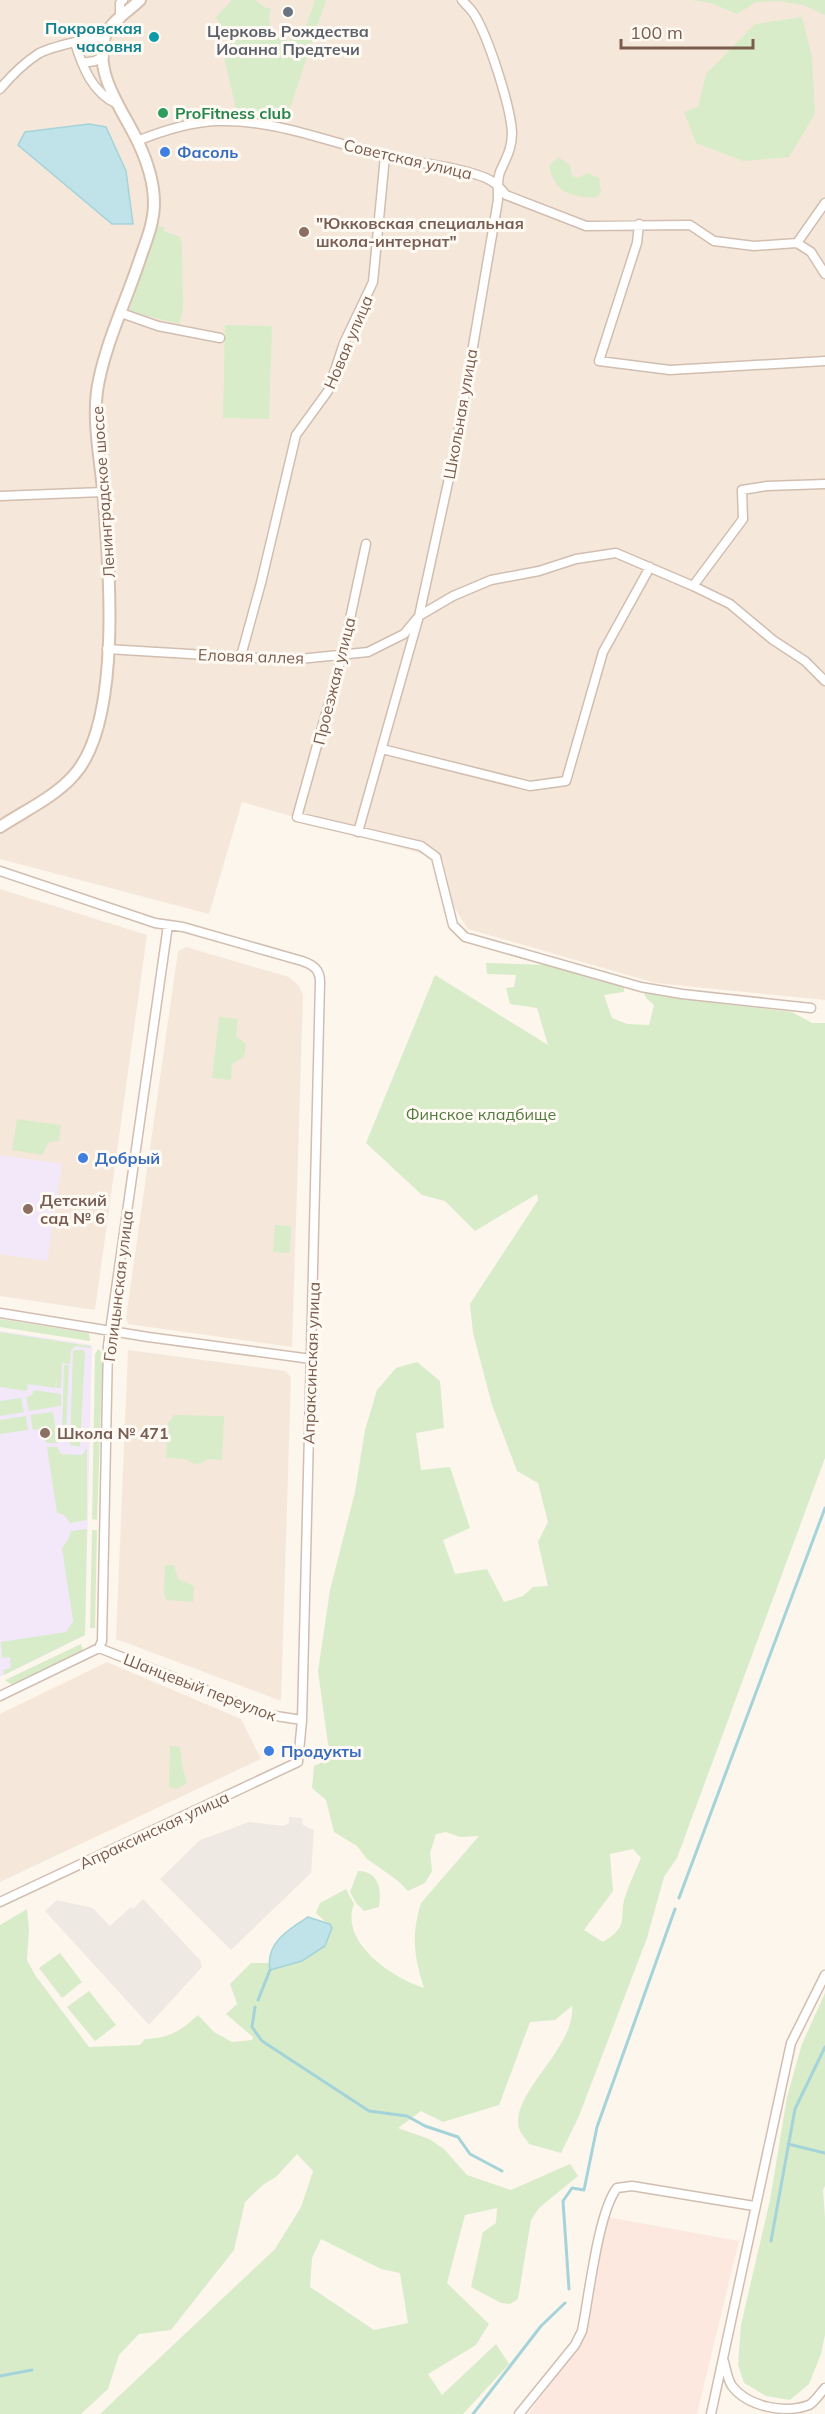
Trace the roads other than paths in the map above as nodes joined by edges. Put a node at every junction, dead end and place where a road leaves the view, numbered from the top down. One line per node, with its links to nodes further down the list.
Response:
1 (123, 0): 4 (street)
2 (140, 0): 4 (main road)
3 (462, 0): 13 (street, Школьная улица)
4 (120, 19): 5 (main road)
5 (105, 36): 6 (street); 7 (main road, Ленинградское шоссе)
6 (75, 43): 8 (street); 9 (street)
7 (104, 56): 8 (street); 10 (main road, Ленинградское шоссе)
8 (81, 63): 10 (street)
9 (0, 89)
10 (117, 104): 11 (main road, Ленинградское шоссе)
11 (137, 141): 12 (street, Советская улица); 18 (main road, Ленинградское шоссе)
12 (385, 156): 13 (street, Советская улица); 29 (street, Новая улица)
13 (499, 185): 15 (street, Советская улица); 27 (street, Школьная улица)
14 (825, 203): 16 (street)
15 (639, 224): 16 (street, Советская улица); 20 (street)
16 (797, 243): 17 (street)
17 (825, 274)
18 (121, 313): 19 (street); 22 (main road, Ленинградское шоссе)
19 (220, 338)
20 (825, 361)
21 (825, 484): 26 (street)
22 (103, 492): 23 (street); 28 (main road, Ленинградское шоссе)
23 (0, 496)
24 (366, 544): 30 (street, Проезжая улица)
25 (650, 567): 26 (street, Еловая аллея); 27 (street, Еловая аллея); 32 (street)
26 (693, 586): 31 (street, Еловая аллея)
27 (419, 616): 30 (street, Еловая аллея); 32 (street, Школьная улица)
28 (107, 649): 29 (street, Еловая аллея); 33 (main road, Ленинградское шоссе)
29 (241, 656): 30 (street, Еловая аллея)
30 (342, 656): 34 (street, Проезжая улица)
31 (825, 681)
32 (382, 749): 34 (street, Школьная улица)
33 (0, 827)
34 (358, 832): 37 (street)
35 (0, 871): 36 (street, Апраксинская улица)
36 (168, 925): 39 (street, Голицынская улица); 40 (street, Апраксинская улица)
37 (811, 1008)
38 (0, 1313): 39 (street)
39 (110, 1332): 40 (street); 41 (street, Голицынская улица)
40 (311, 1359): 43 (street, Апраксинская улица)
41 (99, 1648): 42 (street); 43 (street, Шанцевый переулок)
42 (0, 1696)
43 (302, 1720): 44 (street, Апраксинская улица)
44 (0, 1902)
45 (825, 1975): 46 (street)
46 (754, 2206): 47 (street); 49 (street)
47 (723, 2358): 48 (street); 50 (street)
48 (825, 2388)
49 (519, 2414)
50 (711, 2414)

